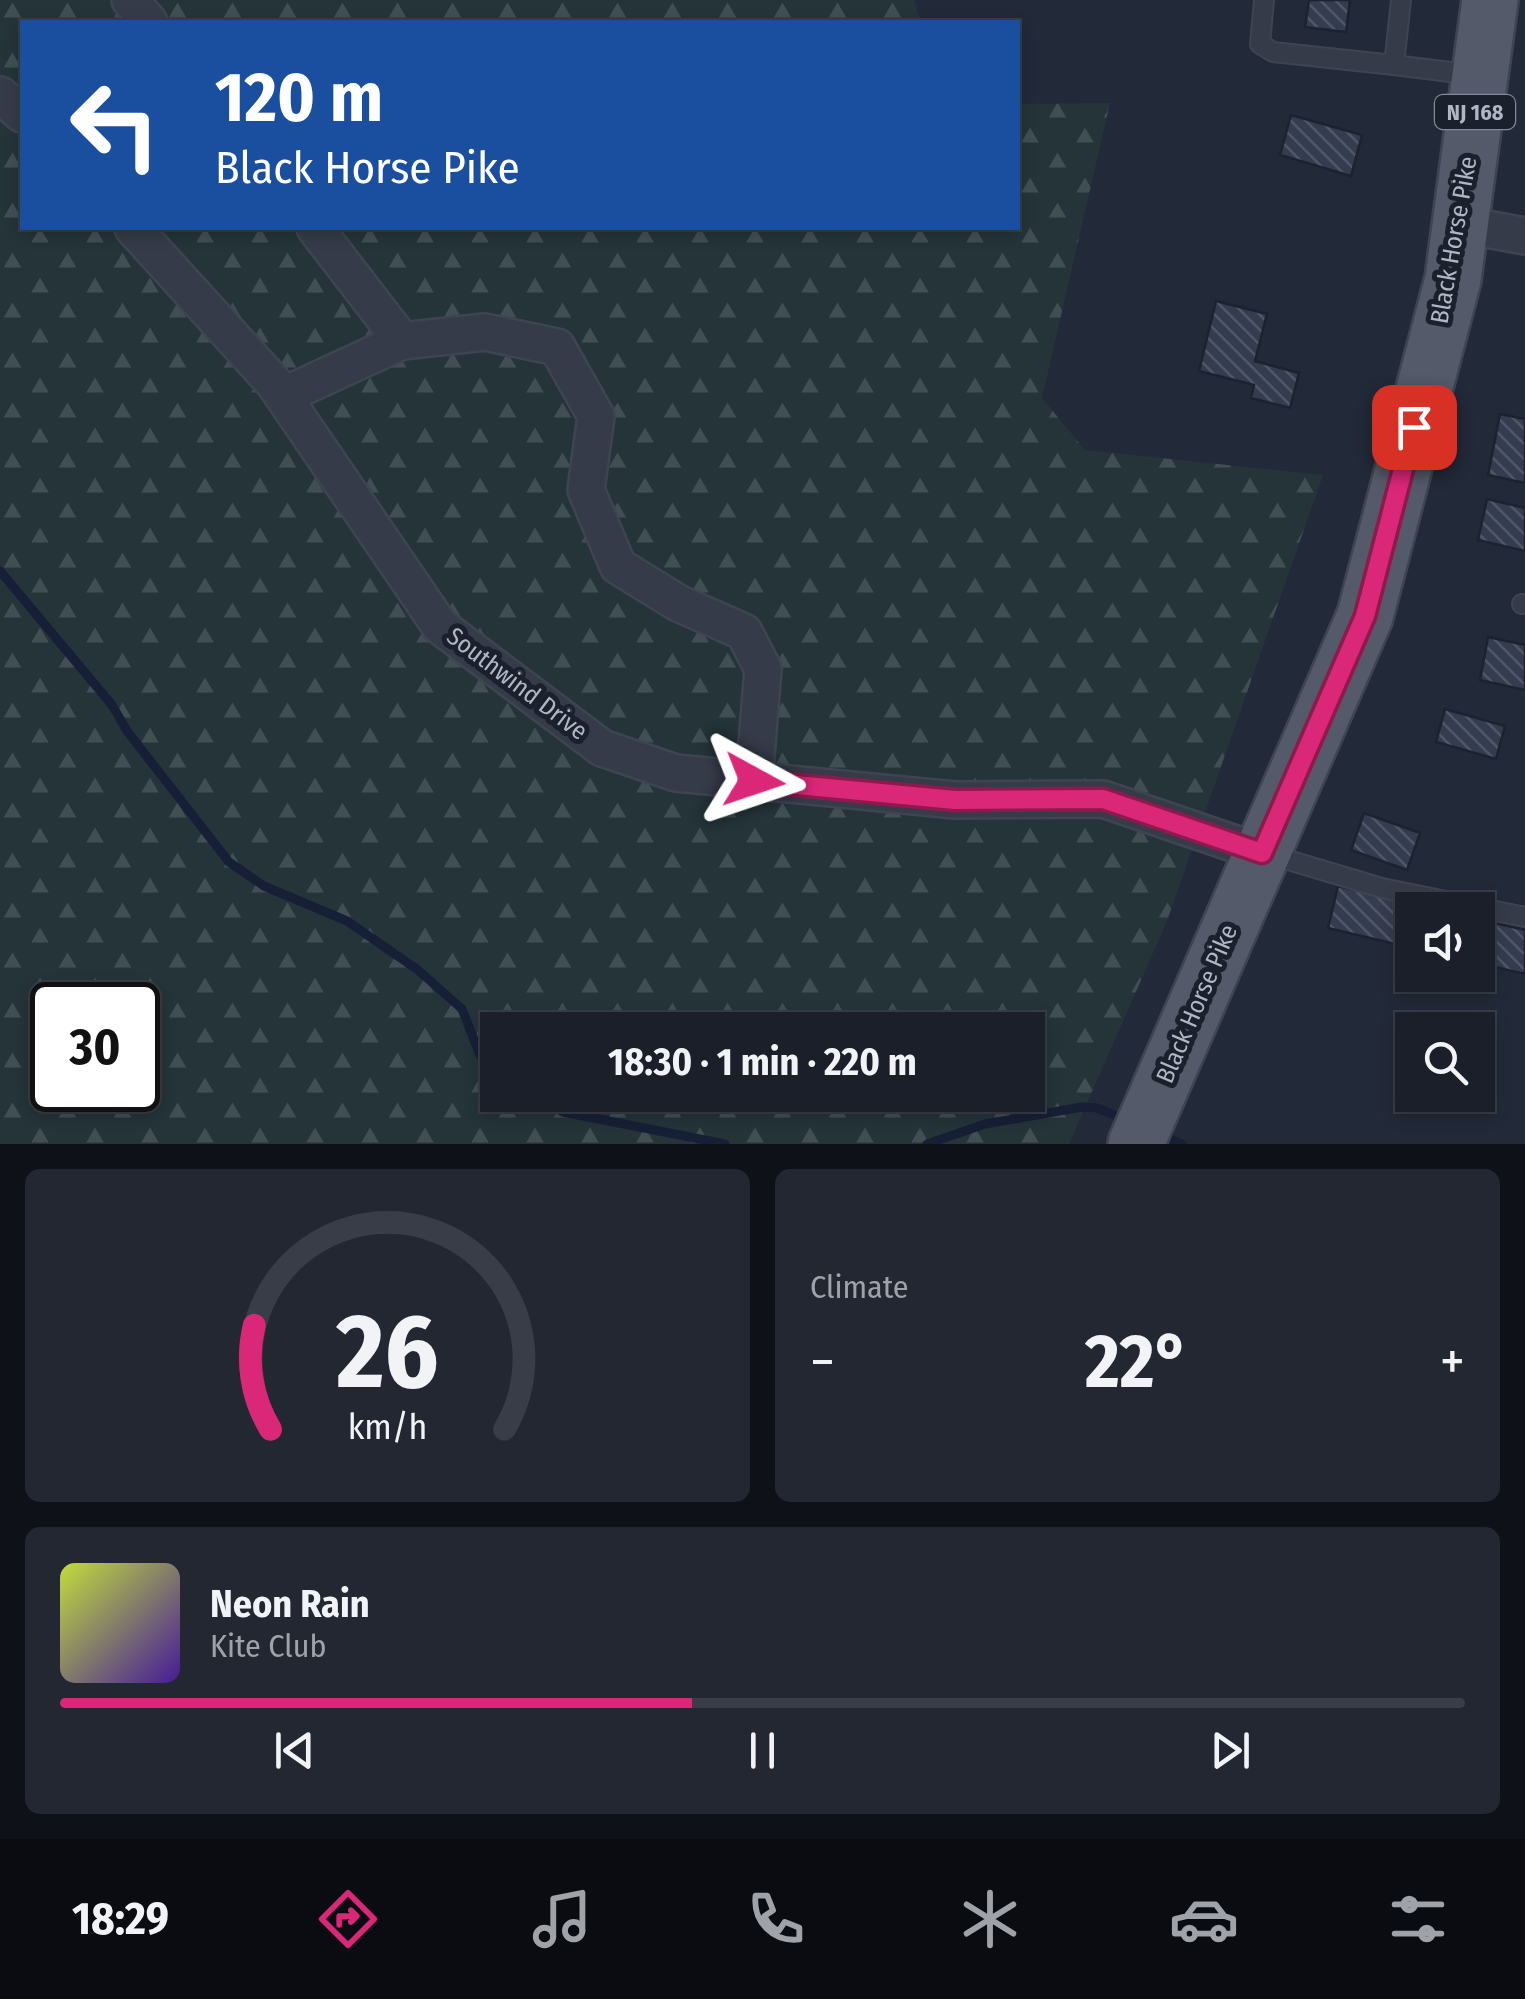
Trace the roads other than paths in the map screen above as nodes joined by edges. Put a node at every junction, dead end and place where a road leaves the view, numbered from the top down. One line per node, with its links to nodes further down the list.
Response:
1 (130, 0): 5 (street)
2 (1264, 0): 6 (lane)
3 (1401, 0): 6 (lane)
4 (1490, 0): 7 (main road, Black Horse Pike / NJ 168)
5 (147, 20)
6 (1394, 65): 7 (lane)
7 (1480, 76): 10 (main road, Black Horse Pike / NJ 168)
8 (0, 95): 9 (street)
9 (20, 112)
10 (1460, 224): 13 (street); 17 (main road, Black Horse Pike / NJ 168)
11 (135, 230): 15 (street, Southwind Drive)
12 (317, 230): 14 (street)
13 (1525, 236)
14 (402, 342): 15 (street); 16 (street)
15 (283, 396): 16 (street, Southwind Drive)
16 (754, 781): 17 (street, Southwind Drive)
17 (1262, 853): 18 (lane); 19 (main road, Black Horse Pike / NJ 168)
18 (1525, 918)
19 (1136, 1144)

